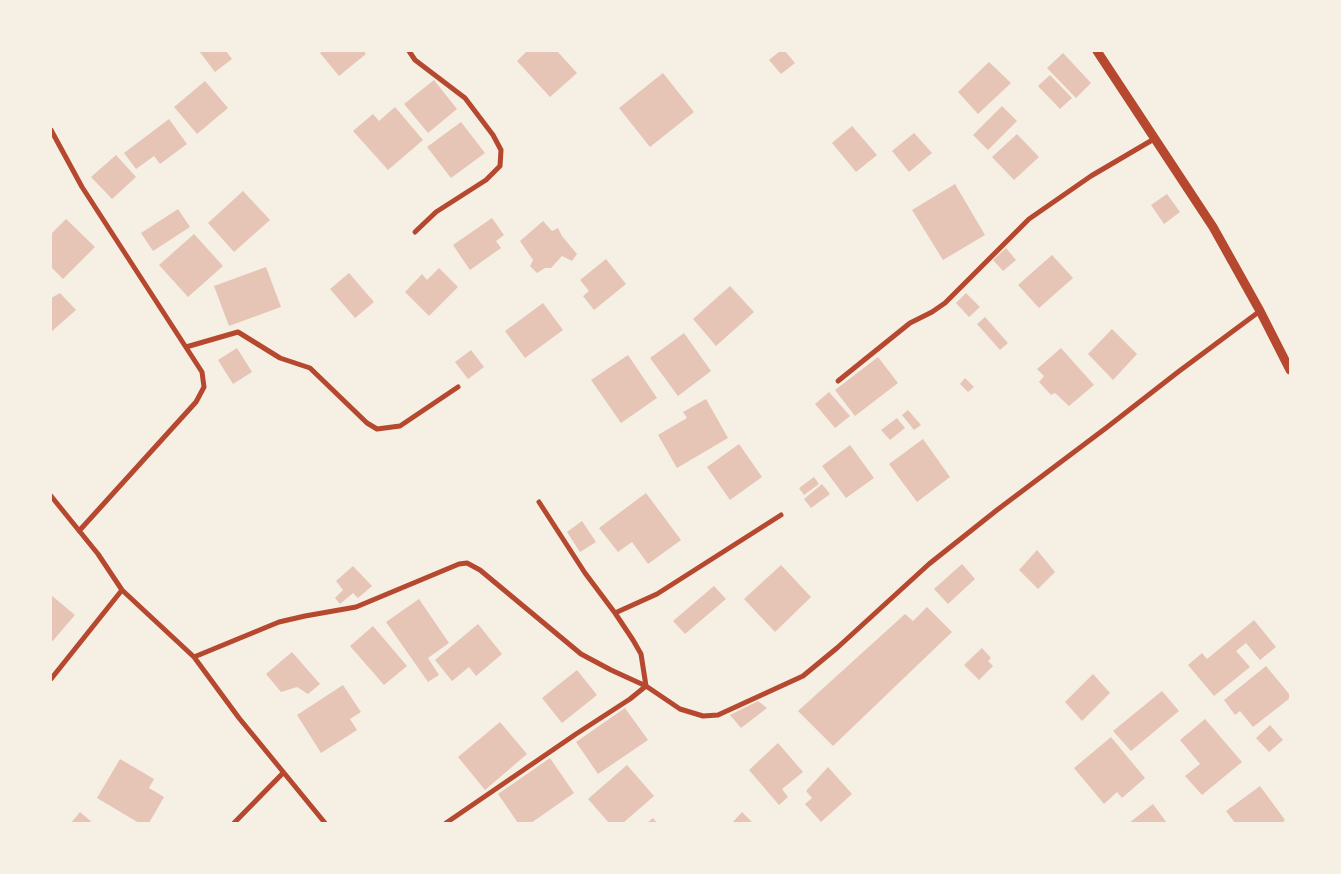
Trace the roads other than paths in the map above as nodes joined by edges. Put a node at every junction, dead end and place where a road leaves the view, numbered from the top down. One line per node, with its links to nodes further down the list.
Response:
1 (409, 51): 5 (street)
2 (1096, 51): 4 (street)
3 (52, 132): 7 (street)
4 (1154, 139): 6 (street); 9 (street)
5 (415, 232)
6 (1260, 311): 8 (street); 19 (street)
7 (186, 347): 10 (street); 14 (street)
8 (1290, 370)
9 (838, 381)
10 (458, 386)
11 (51, 496): 14 (street)
12 (539, 502): 16 (street)
13 (781, 514): 16 (street)
14 (79, 531): 15 (street)
15 (122, 590): 17 (street); 18 (street)
16 (615, 613): 19 (street)
17 (194, 657): 19 (street); 20 (street)
18 (51, 679)
19 (646, 686): 23 (street)
20 (283, 773): 21 (street); 22 (street)
21 (234, 823)
22 (325, 823)
23 (446, 823)

